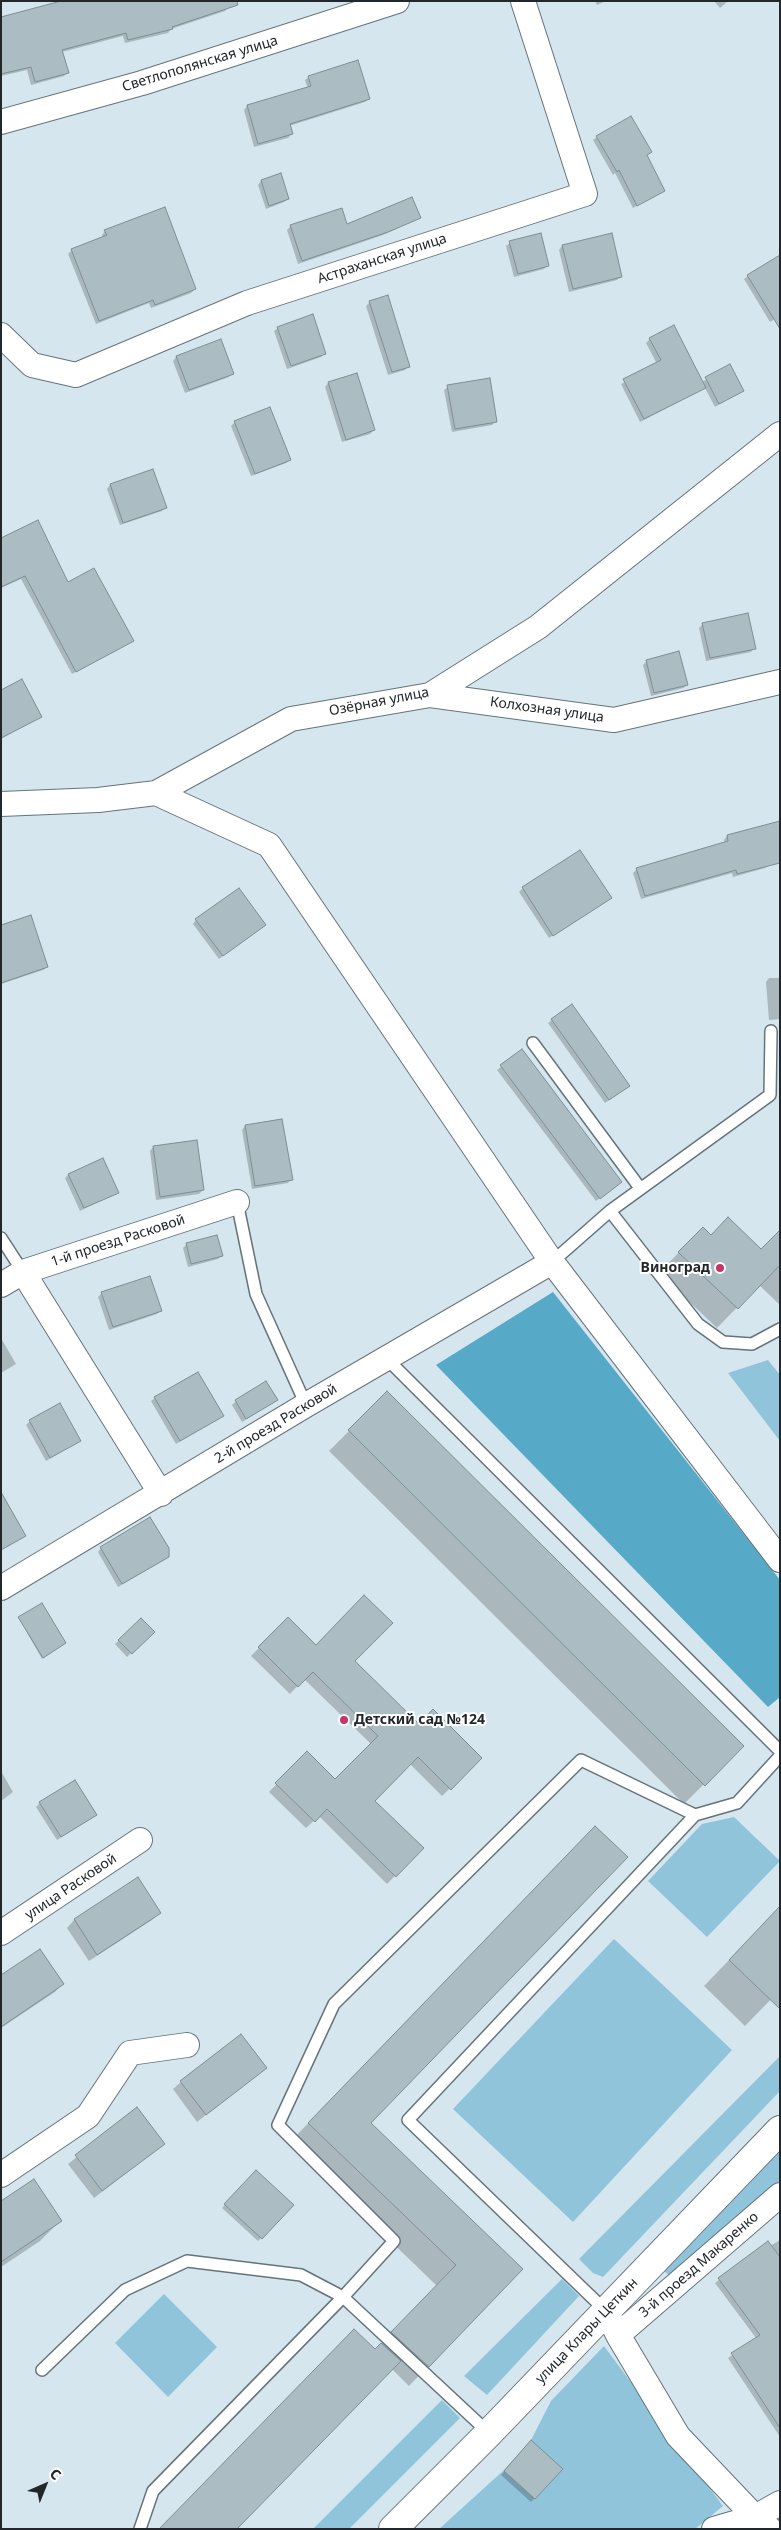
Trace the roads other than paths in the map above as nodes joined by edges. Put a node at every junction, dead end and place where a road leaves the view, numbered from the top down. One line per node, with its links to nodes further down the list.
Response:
1 (396, 1): 3 (street, Светлополянская улица)
2 (523, 1): 4 (street, Астраханская улица)
3 (1, 122)
4 (1, 334)
5 (780, 434): 7 (street, Озёрная улица)
6 (780, 682): 7 (street, Колхозная улица)
7 (430, 695): 8 (street, Озёрная улица)
8 (156, 793): 9 (street, Озёрная улица); 16 (street)
9 (1, 804)
10 (770, 1031): 12 (lane)
11 (533, 1043): 12 (lane)
12 (640, 1188): 14 (lane)
13 (237, 1202): 17 (street, 1-й проезд Расковой); 21 (lane)
14 (610, 1211): 16 (lane); 19 (lane)
15 (1, 1238): 17 (lane)
16 (552, 1262): 20 (street, 2-й проезд Расковой); 23 (street)
17 (23, 1272): 18 (street, 1-й проезд Расковой); 22 (street)
18 (1, 1285)
19 (780, 1330)
20 (386, 1358): 21 (street, 2-й проезд Расковой); 25 (lane)
21 (306, 1405): 22 (street, 2-й проезд Расковой)
22 (161, 1494): 24 (street, 2-й проезд Расковой)
23 (780, 1560)
24 (1, 1588)
25 (780, 1752)
26 (780, 1756): 27 (lane)
27 (695, 1815): 34 (lane); 35 (lane)
28 (140, 1840): 29 (street, улица Расковой)
29 (1, 1933)
30 (187, 2045): 32 (street)
31 (780, 2130): 35 (main road, улица Клары Цеткин)
32 (1, 2175)
33 (780, 2195): 36 (street, 3-й проезд Макаренко)
34 (343, 2297): 37 (lane); 38 (lane); 41 (lane)
35 (606, 2311): 36 (street); 38 (main road, улица Клары Цеткин)
36 (618, 2335): 40 (street)
37 (42, 2370)
38 (489, 2433): 42 (main road, улица Клары Цеткин)
39 (780, 2503): 40 (street)
40 (762, 2523): 43 (street)
41 (140, 2529)
42 (392, 2529)
43 (714, 2529)

